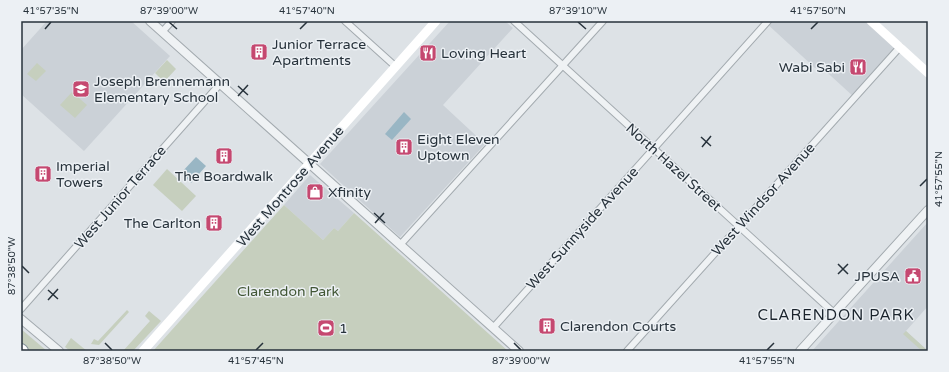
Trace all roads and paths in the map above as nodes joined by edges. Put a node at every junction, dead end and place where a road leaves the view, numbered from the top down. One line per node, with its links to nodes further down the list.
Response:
1 (150, 21): 9 (street)
2 (172, 21): 9 (street)
3 (345, 21): 11 (street)
4 (436, 21): 11 (main road, West Montrose Avenue)
5 (514, 21): 12 (street, North Hazel Street)
6 (603, 21): 12 (street)
7 (768, 21): 15 (street, West Sunnyside Avenue)
8 (871, 21): 10 (main road)
9 (162, 32): 14 (street)
10 (900, 47): 13 (main road); 18 (street, West Windsor Avenue)
11 (395, 66): 16 (main road, West Montrose Avenue)
12 (563, 66): 15 (street, North Hazel Street); 19 (street)
13 (928, 73)
14 (220, 84): 16 (street); 20 (street, West Junior Terrace)
15 (653, 148): 18 (street, North Hazel Street); 23 (street, West Sunnyside Avenue)
16 (309, 164): 19 (street); 25 (main road, West Montrose Avenue)
17 (928, 210): 21 (street)
18 (738, 226): 21 (street, North Hazel Street); 27 (street, West Windsor Avenue)
19 (400, 245): 23 (street)
20 (21, 309)
21 (834, 314): 28 (street)
22 (21, 319): 24 (street)
23 (493, 328): 26 (street)
24 (59, 351)
25 (143, 351)
26 (519, 351)
27 (627, 351)
28 (800, 351)

